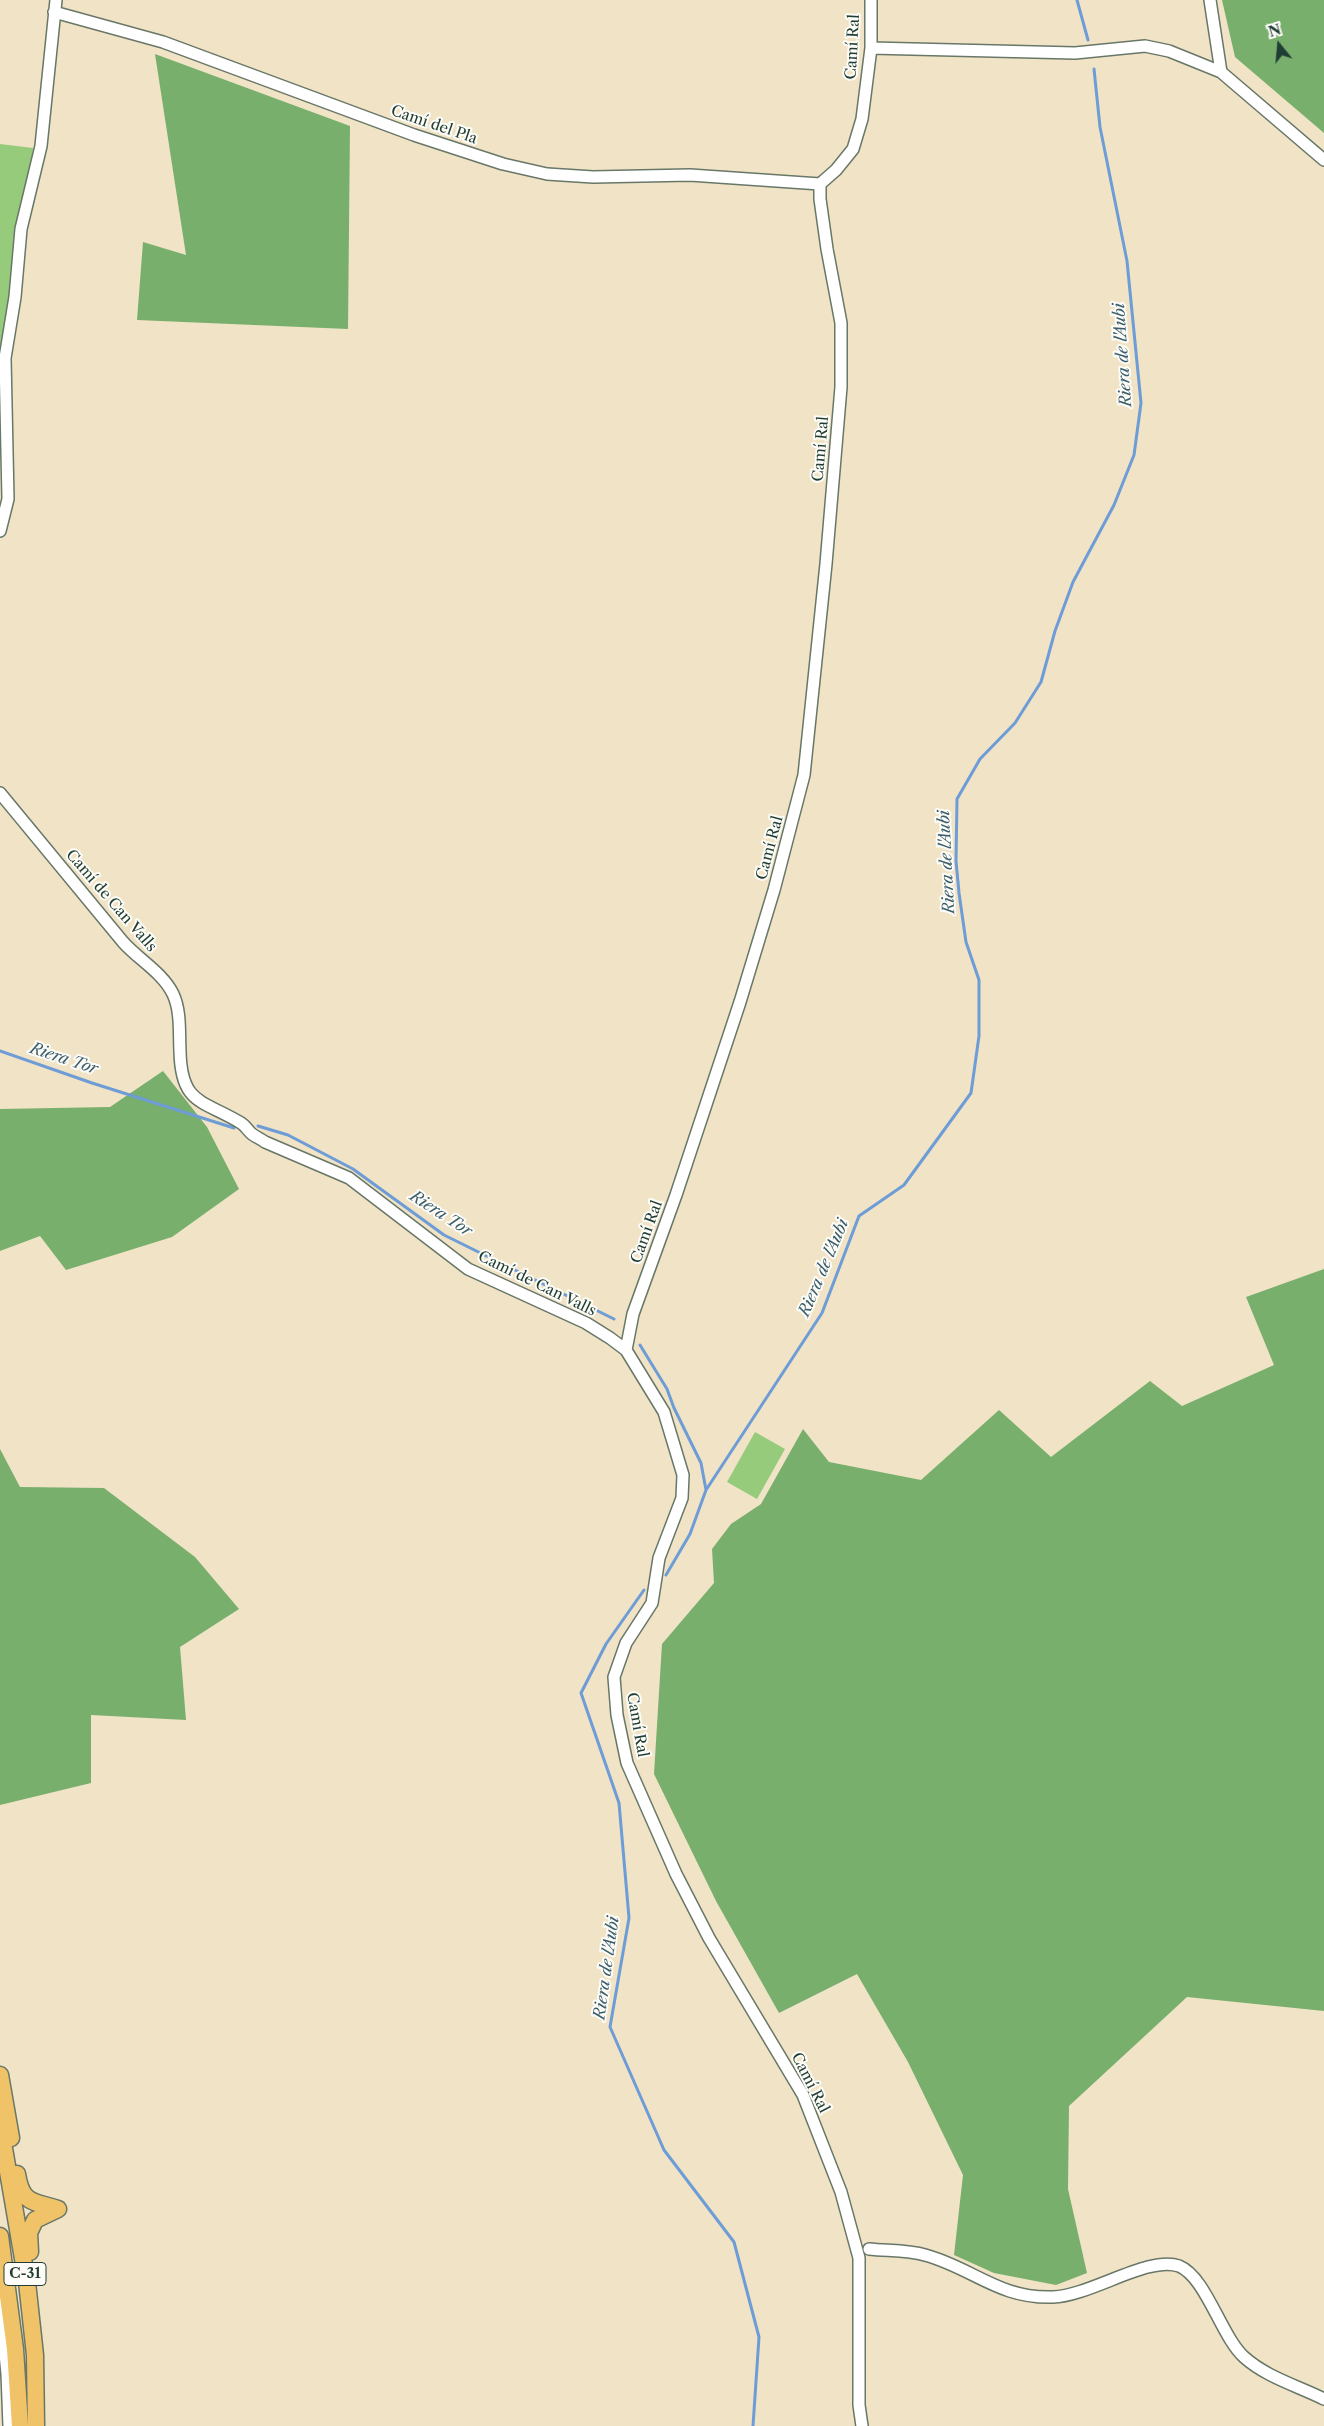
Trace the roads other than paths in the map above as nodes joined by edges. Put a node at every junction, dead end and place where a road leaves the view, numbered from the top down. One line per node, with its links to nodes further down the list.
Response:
1 (56, 0): 4 (street)
2 (871, 0): 5 (street, Camí Ral)
3 (1210, 0): 6 (street)
4 (54, 12): 8 (street, Camí del Pla); 9 (street)
5 (871, 48): 6 (street); 8 (street, Camí Ral)
6 (1221, 72): 7 (street)
7 (1324, 160)
8 (820, 184): 11 (street, Camí Ral)
9 (0, 531)
10 (0, 793): 11 (street, Camí de Can Valls)
11 (626, 1350): 22 (street, Camí Ral)
12 (0, 2075): 18 (highway)
13 (0, 2124): 18 (highway, C-31)
14 (0, 2236): 20 (highway, C-31)
15 (869, 2249): 17 (street)
16 (0, 2303): 19 (street)
17 (1324, 2399)
18 (36, 2400): 21 (highway, C-31)
19 (9, 2426)
20 (20, 2426)
21 (36, 2426)
22 (862, 2426)

